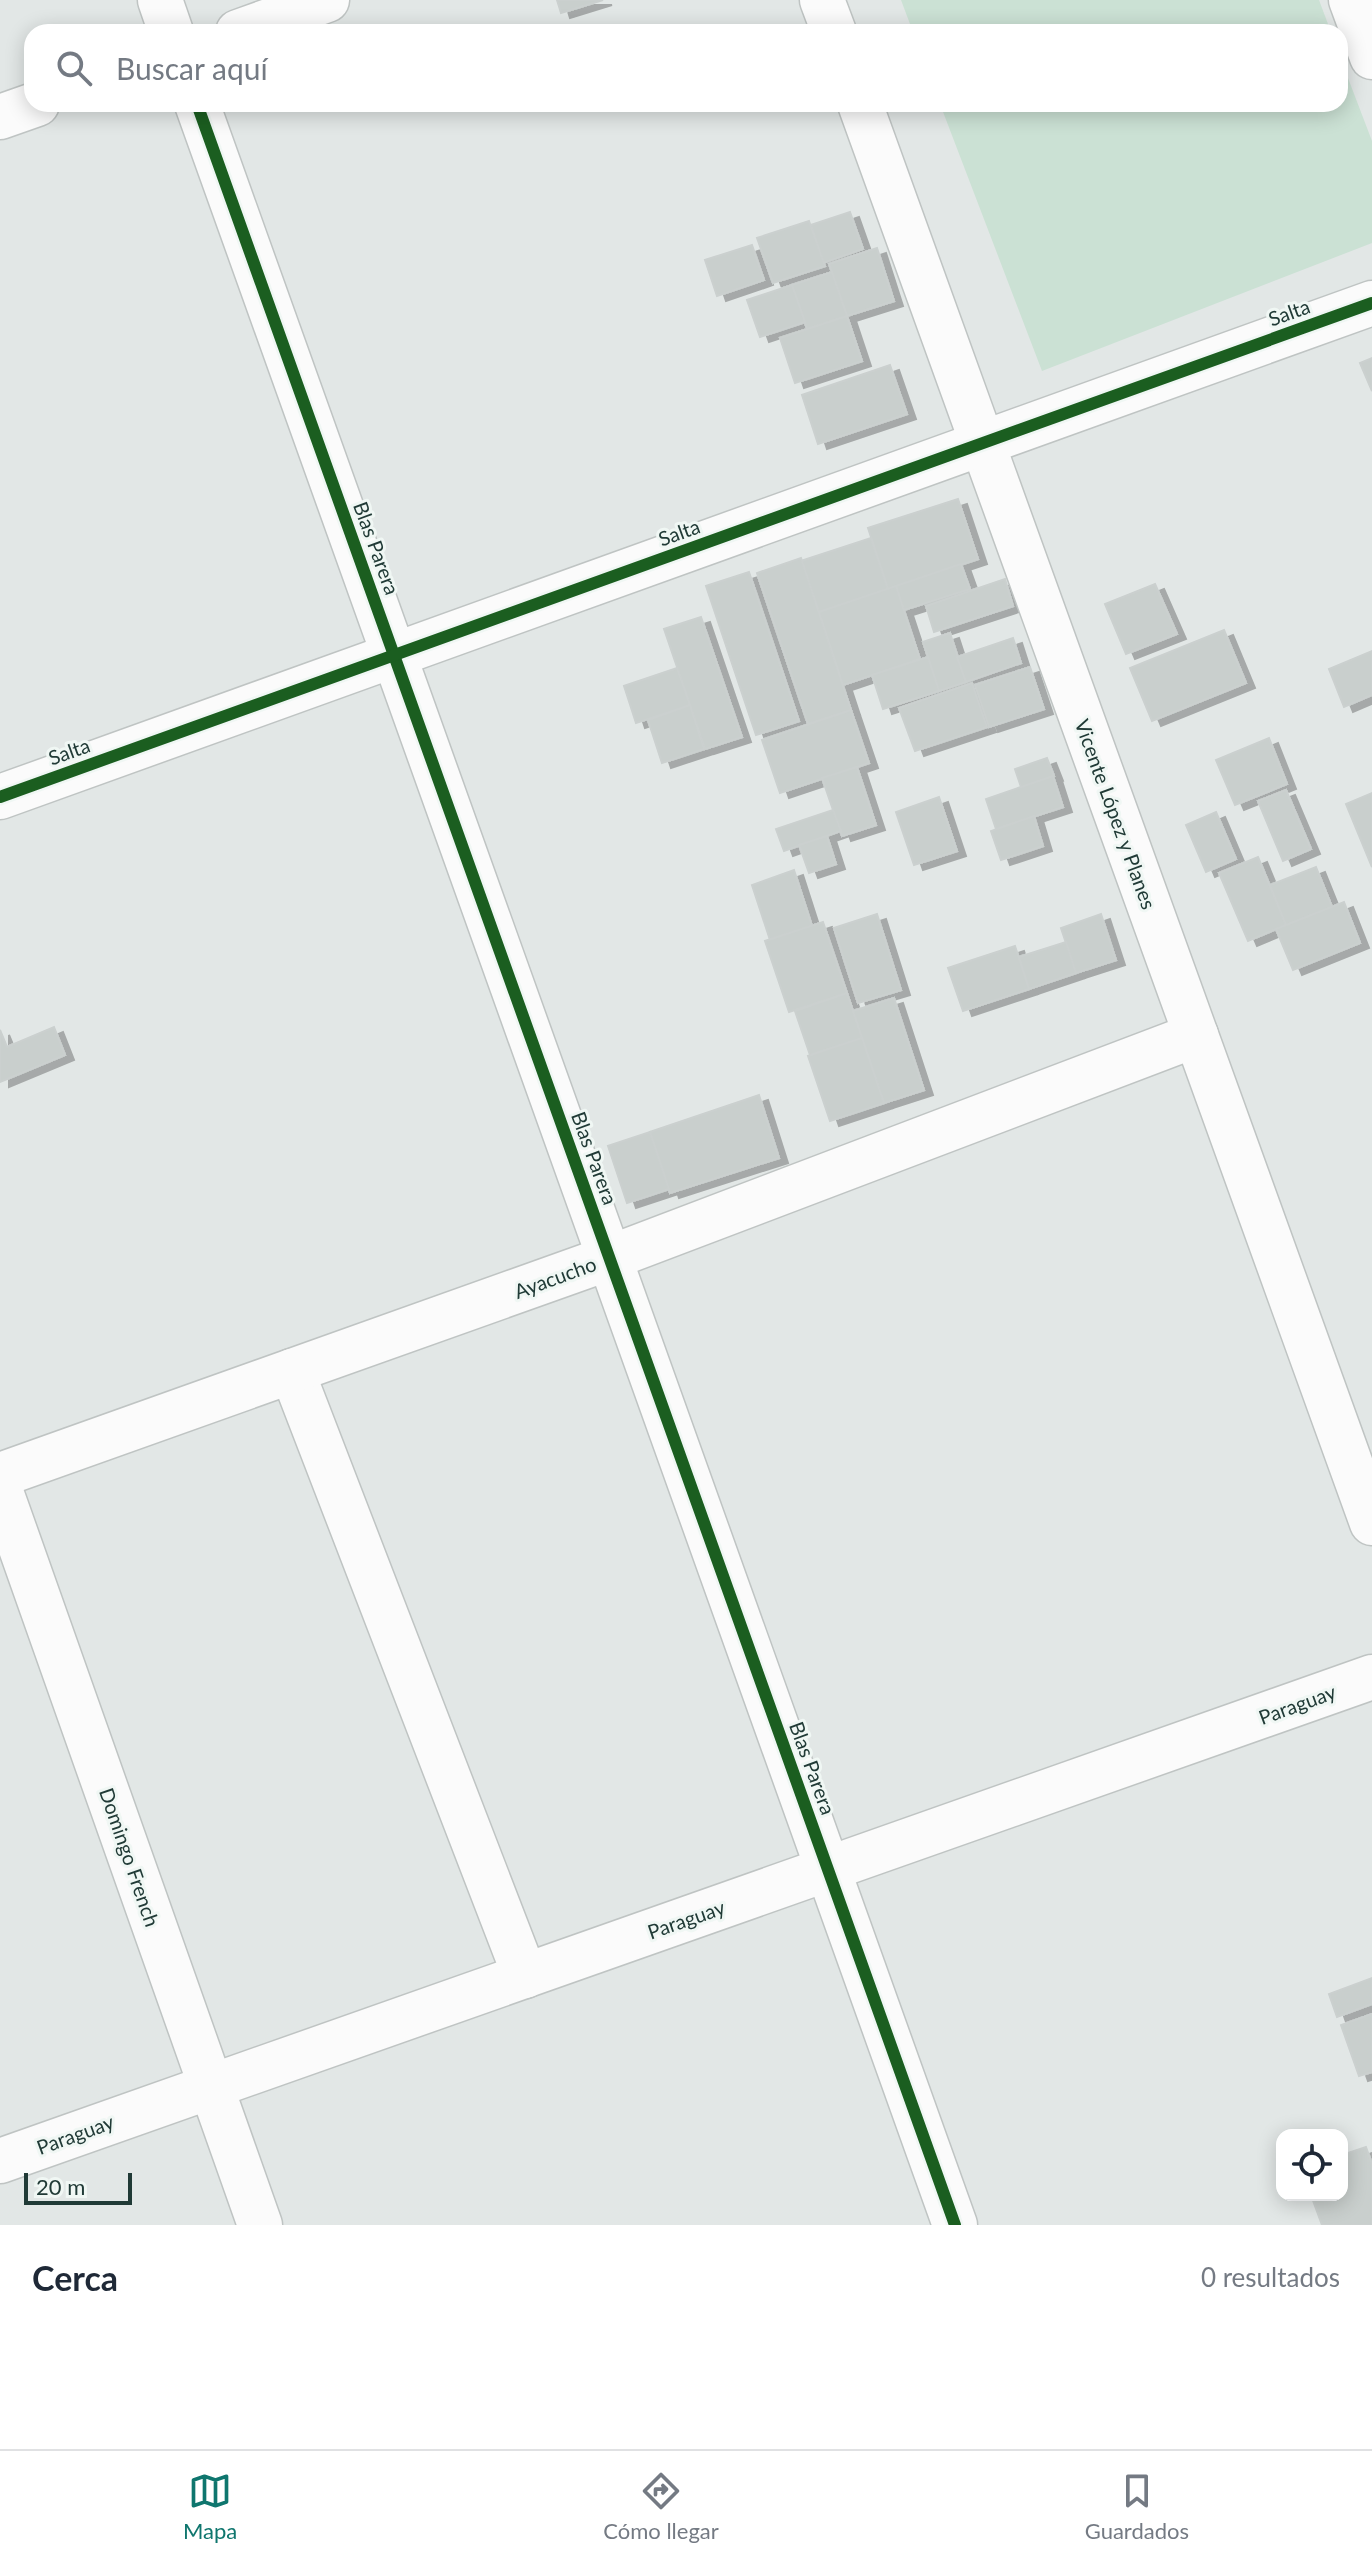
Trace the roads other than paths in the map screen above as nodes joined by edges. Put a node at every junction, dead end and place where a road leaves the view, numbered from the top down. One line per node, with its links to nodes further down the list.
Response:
1 (160, 0): 5 (street)
2 (327, 0): 6 (street)
3 (822, 0): 7 (street)
4 (1351, 0): 8 (street)
5 (168, 24)
6 (260, 24)
7 (831, 24)
8 (1372, 57)
9 (24, 109): 12 (street)
10 (200, 112): 15 (street, Blas Parera)
11 (863, 112): 14 (street, Vicente López y Planes)
12 (0, 117)
13 (1372, 303): 14 (street, Salta)
14 (982, 444): 15 (street, Salta); 17 (street, Vicente López y Planes)
15 (394, 655): 16 (street, Salta); 18 (street, Blas Parera)
16 (0, 797)
17 (1196, 1035): 18 (street, Ayacucho); 22 (street, Vicente López y Planes)
18 (609, 1258): 19 (street, Ayacucho); 24 (street, Blas Parera)
19 (292, 1371): 20 (street, Ayacucho); 25 (street)
20 (0, 1475)
21 (0, 1489): 26 (street, Domingo French)
22 (1372, 1523)
23 (1372, 1677): 24 (street, Paraguay)
24 (828, 1870): 25 (street, Paraguay); 29 (street, Blas Parera)
25 (525, 1976): 26 (street, Paraguay)
26 (211, 2085): 27 (street, Paraguay); 28 (street, Domingo French)
27 (0, 2161)
28 (260, 2225)
29 (955, 2225)

